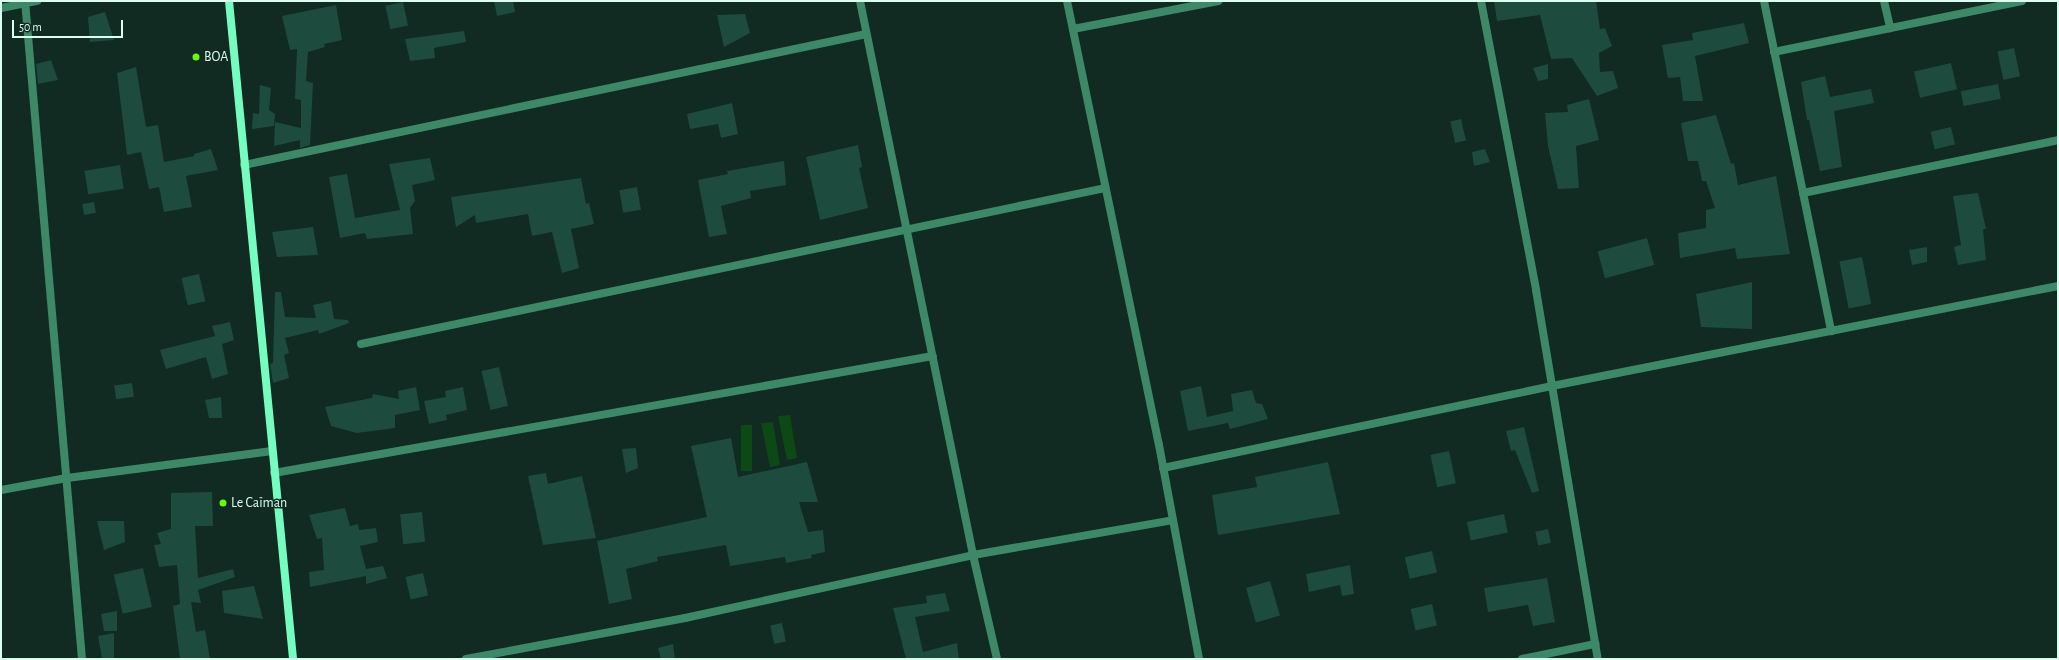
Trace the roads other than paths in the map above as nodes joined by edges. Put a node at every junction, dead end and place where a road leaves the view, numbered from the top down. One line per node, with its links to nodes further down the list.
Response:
1 (37, 1): 10 (street)
2 (229, 1): 17 (main road)
3 (860, 1): 14 (street)
4 (1067, 1): 13 (street)
5 (1218, 1): 13 (street)
6 (1481, 1): 25 (street)
7 (1764, 1): 15 (street)
8 (1884, 1): 12 (street)
9 (2022, 1): 12 (street)
10 (25, 2): 11 (street); 29 (street)
11 (1, 8)
12 (1890, 28): 15 (street)
13 (1073, 29): 18 (street)
14 (866, 34): 17 (street); 20 (street)
15 (1774, 52): 19 (street)
16 (2058, 140): 19 (street)
17 (244, 165): 26 (main road)
18 (1105, 188): 20 (street); 27 (street)
19 (1803, 192): 22 (street)
20 (906, 228): 23 (street); 24 (street)
21 (2058, 286): 22 (street)
22 (1831, 331): 25 (street)
23 (360, 344)
24 (933, 356): 28 (street); 32 (street)
25 (1552, 386): 27 (street); 33 (street)
26 (272, 451): 28 (main road); 29 (street)
27 (1163, 468): 31 (street)
28 (274, 474): 35 (main road)
29 (67, 478): 30 (street); 34 (street)
30 (1, 490)
31 (1173, 520): 32 (street); 38 (street)
32 (973, 555): 36 (street); 37 (street)
33 (1595, 644): 39 (street); 40 (street)
34 (82, 659)
35 (293, 659)
36 (466, 659)
37 (997, 659)
38 (1199, 659)
39 (1522, 659)
40 (1598, 659)

